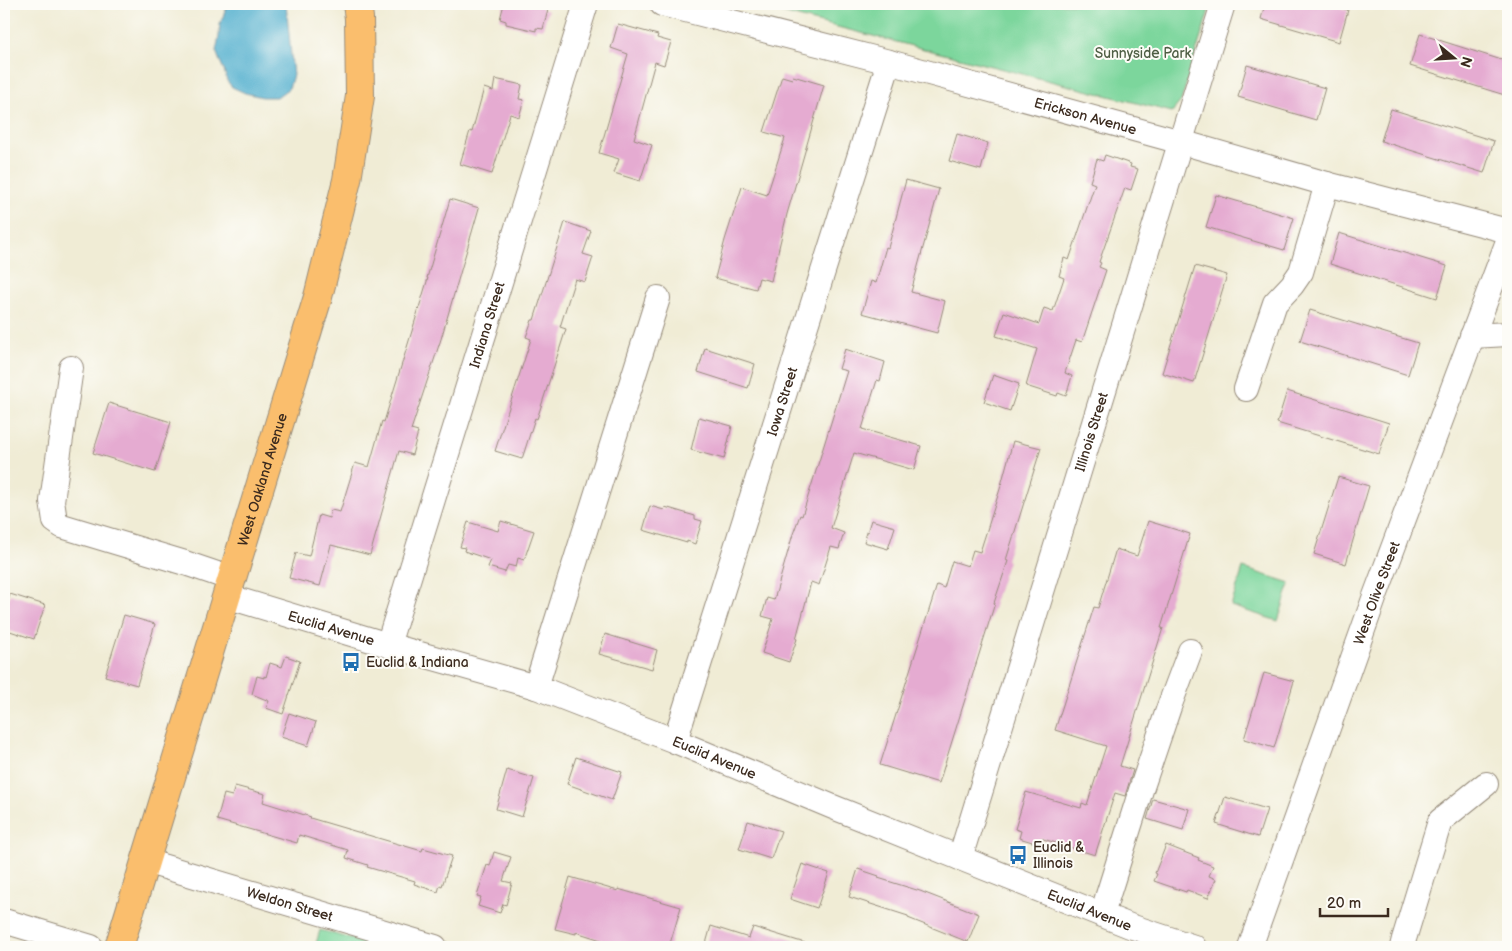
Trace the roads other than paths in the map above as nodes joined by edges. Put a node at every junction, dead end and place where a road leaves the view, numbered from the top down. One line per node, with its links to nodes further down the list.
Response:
1 (357, 4): 15 (main road, West Oakland Avenue)
2 (586, 4): 16 (street, Indiana Street)
3 (662, 4): 5 (street, Erickson Avenue)
4 (1223, 4): 6 (street, Illinois Street)
5 (889, 62): 6 (street, Erickson Avenue); 19 (street, Iowa Street)
6 (1181, 142): 7 (street, Erickson Avenue); 21 (street, Illinois Street)
7 (1327, 184): 8 (street, Erickson Avenue); 14 (street)
8 (1508, 231)
9 (1508, 241): 12 (street, West Olive Street)
10 (658, 298): 18 (street)
11 (1508, 334): 12 (street)
12 (1472, 336): 29 (street, West Olive Street)
13 (71, 368): 15 (street, Euclid Avenue)
14 (1246, 389)
15 (229, 587): 16 (street, Euclid Avenue); 22 (main road, West Oakland Avenue)
16 (388, 645): 18 (street, Euclid Avenue)
17 (1190, 651): 23 (street)
18 (536, 687): 19 (street, Euclid Avenue)
19 (674, 741): 21 (street, Euclid Avenue)
20 (1486, 784): 30 (street)
21 (960, 858): 23 (street, Euclid Avenue)
22 (145, 861): 26 (main road, West Oakland Avenue); 27 (street, Weldon Street)
23 (1102, 914): 28 (street, Euclid Avenue)
24 (4, 921): 25 (street)
25 (91, 947)
26 (119, 947)
27 (435, 947)
28 (1194, 947)
29 (1250, 947)
30 (1402, 947)

